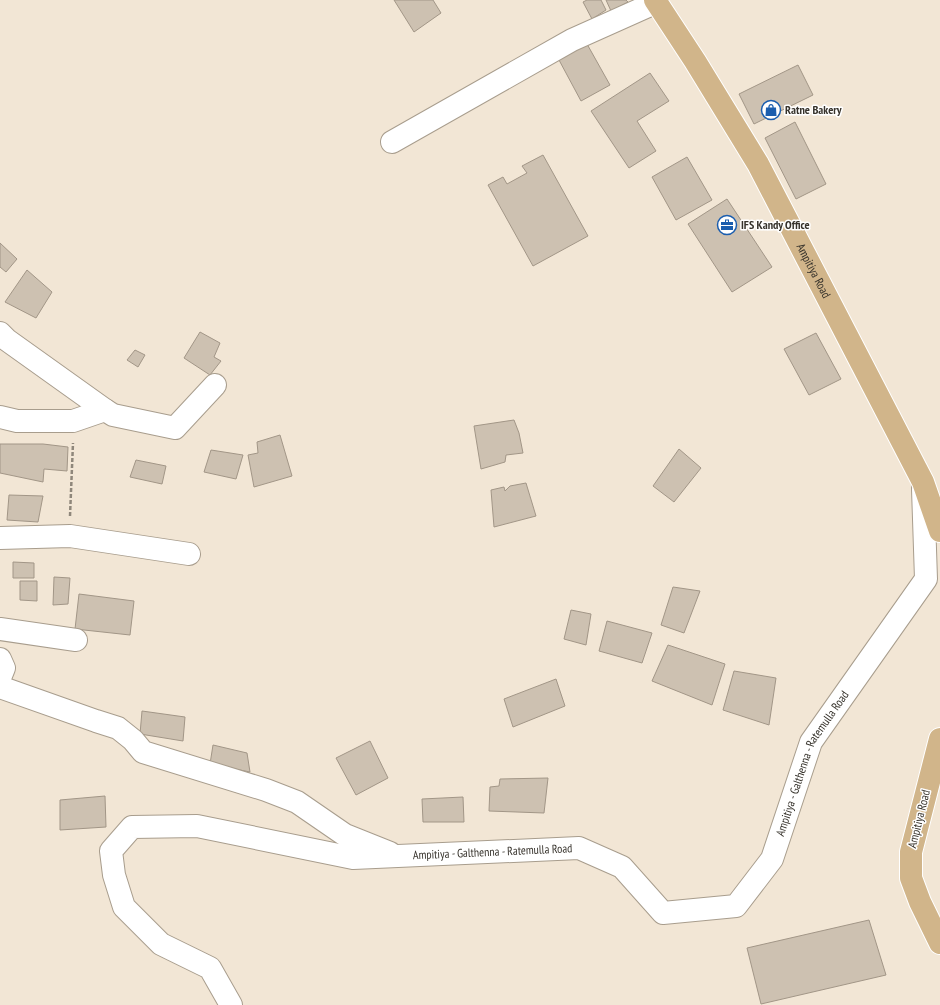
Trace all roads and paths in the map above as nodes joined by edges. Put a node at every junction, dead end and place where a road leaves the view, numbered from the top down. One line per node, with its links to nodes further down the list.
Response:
1 (656, 1): 2 (street); 8 (main road, Ampitiya Road)
2 (392, 142)
3 (0, 333): 5 (street)
4 (215, 385): 5 (street)
5 (105, 410): 7 (street)
6 (0, 417): 7 (street)
7 (74, 421): 10 (path)
8 (923, 482): 9 (main road, Ampitiya Road); 19 (street, Ampitiya - Galthenna - Ratemulla Road)
9 (940, 531)
10 (70, 536): 11 (street); 12 (street)
11 (0, 538)
12 (189, 554)
13 (0, 630): 14 (street)
14 (76, 640)
15 (0, 659): 16 (street)
16 (0, 678)
17 (0, 686): 19 (street)
18 (940, 739): 20 (main road, Ampitiya Road)
19 (397, 856): 21 (street, Ampitiya - Galthenna - Ratemulla Road)
20 (940, 943)
21 (231, 1005)

